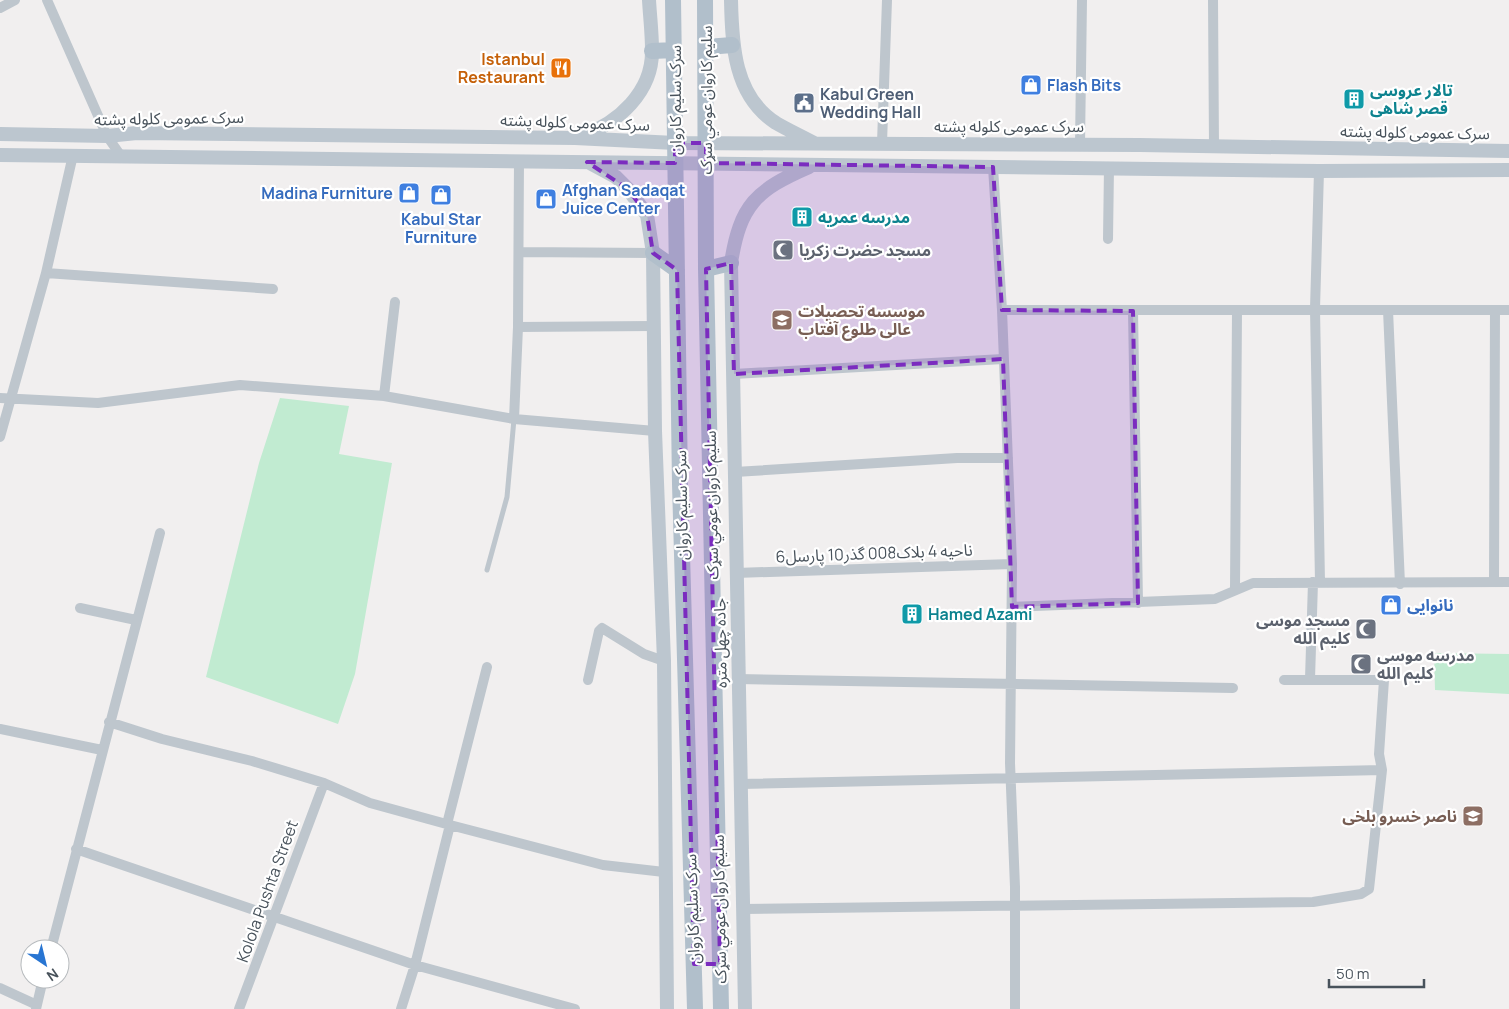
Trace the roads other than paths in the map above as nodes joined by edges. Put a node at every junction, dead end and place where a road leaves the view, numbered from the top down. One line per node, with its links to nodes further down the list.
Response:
1 (14, 0): 10 (street)
2 (47, 0): 16 (street)
3 (649, 0): 14 (main road)
4 (674, 0): 13 (main road, سرک سلیم کاروان)
5 (705, 0): 12 (main road, سلیم کاروان عومي سړک)
6 (731, 0): 11 (main road)
7 (887, 0): 20 (street)
8 (1082, 0): 21 (street)
9 (1212, 0): 23 (street)
10 (0, 8)
11 (732, 46): 12 (main road); 22 (main road)
12 (706, 47): 19 (main road, سلیم کاروان عومي سړک)
13 (675, 50): 14 (main road); 18 (main road, سرک سلیم کاروان)
14 (652, 51): 17 (main road)
15 (0, 134): 16 (main road, سرک عمومی کلوله پشته)
16 (106, 136): 17 (main road, سرک عمومی کلوله پشته); 27 (street)
17 (576, 138): 18 (main road, سرک عمومی کلوله پشته)
18 (675, 143): 19 (main road, سرک عمومی کلوله پشته); 30 (main road, سرک سلیم کاروان)
19 (706, 143): 22 (main road, سرک عمومی کلوله پشته); 31 (main road, سلیم کاروان عومي سړک)
20 (882, 143): 21 (main road, سرک عمومی کلوله پشته); 22 (main road, سرک عمومی کلوله پشته)
21 (1080, 144): 23 (main road, سرک عمومی کلوله پشته)
22 (816, 145)
23 (1214, 146): 24 (main road, سرک عمومی کلوله پشته)
24 (1509, 151)
25 (0, 155): 26 (main road)
26 (73, 155): 27 (main road); 43 (street)
27 (121, 156): 28 (main road)
28 (519, 160): 29 (main road); 38 (street)
29 (587, 162): 30 (main road); 39 (main road)
30 (675, 163): 31 (main road); 42 (main road, سرک سلیم کاروان)
31 (706, 164): 32 (main road); 41 (main road, سلیم کاروان عومي سړک)
32 (813, 165): 33 (main road); 40 (main road, جاده چهل متره)
33 (993, 167): 34 (main road); 47 (street)
34 (1109, 168): 36 (main road); 37 (street)
35 (1509, 170): 36 (main road)
36 (1319, 171): 46 (street)
37 (1108, 240)
38 (519, 252): 39 (street); 54 (street)
39 (653, 253): 42 (main road); 53 (main road)
40 (731, 263): 41 (main road); 56 (main road, جاده چهل متره)
41 (706, 268): 101 (main road, سلیم کاروان عومي سړک)
42 (677, 270): 100 (main road, سرک سلیم کاروان)
43 (46, 273): 44 (street); 59 (street)
44 (273, 289)
45 (395, 302): 57 (street)
46 (1315, 309): 48 (street); 52 (street); 69 (street)
47 (1002, 310): 51 (street); 55 (street)
48 (1388, 310): 49 (street); 72 (street)
49 (1495, 310): 50 (street); 70 (street)
50 (1509, 310)
51 (1133, 311): 52 (street); 74 (street)
52 (1237, 311): 73 (street)
53 (653, 326): 54 (street); 61 (main road)
54 (518, 327): 60 (street)
55 (1003, 359): 56 (street); 63 (street)
56 (734, 374): 64 (main road, جاده چهل متره)
57 (384, 396): 59 (street); 60 (street)
58 (0, 398): 59 (street)
59 (11, 400): 62 (street)
60 (514, 419): 61 (street); 67 (lane)
61 (656, 432): 78 (main road)
62 (0, 437)
63 (1008, 458): 64 (street); 66 (street)
64 (734, 472): 68 (main road, جاده چهل متره)
65 (160, 534): 77 (street)
66 (1012, 564): 68 (street, ناحیه 4 بلاک008 گذر10 پارسل6); 75 (street)
67 (487, 570)
68 (736, 573): 80 (main road, جاده چهل متره)
69 (1317, 582): 72 (street); 73 (street); 81 (street)
70 (1494, 582): 71 (street); 72 (street)
71 (1509, 582)
72 (1400, 584)
73 (1235, 589): 74 (street)
74 (1138, 603): 75 (street)
75 (1012, 607): 84 (street)
76 (80, 608): 77 (street)
77 (136, 620): 86 (street)
78 (664, 661): 82 (street); 95 (main road)
79 (487, 667): 93 (street)
80 (738, 679): 84 (street); 92 (main road, جاده چهل متره)
81 (1310, 679): 83 (street); 89 (street)
82 (588, 680)
83 (1284, 680)
84 (1012, 684): 85 (street); 90 (street)
85 (1233, 688)
86 (109, 722): 88 (street); 91 (street)
87 (0, 729): 88 (street)
88 (102, 750): 94 (street)
89 (1382, 770): 90 (street); 96 (street)
90 (1011, 779): 92 (street); 96 (street)
91 (324, 783): 93 (street); 98 (street, Kolola Pushta Street)
92 (741, 784): 97 (main road, جاده چهل متره)
93 (448, 824): 95 (street); 102 (street)
94 (76, 849): 98 (street); 99 (street)
95 (664, 872): 109 (main road)
96 (1015, 906): 97 (street); 113 (street)
97 (743, 909): 112 (main road, جاده چهل متره)
98 (274, 916): 102 (street); 106 (street, Kolola Pushta Street)
99 (54, 939)
100 (694, 964): 101 (main road); 110 (main road, سرک سلیم کاروان)
101 (720, 964): 111 (main road, سلیم کاروان عومي سړک)
102 (415, 965): 107 (street); 108 (street)
103 (0, 988): 105 (street)
104 (40, 989): 105 (street)
105 (36, 1007)
106 (239, 1009)
107 (401, 1009)
108 (575, 1009)
109 (667, 1009)
110 (695, 1009)
111 (721, 1009)
112 (745, 1009)
113 (1015, 1009)

